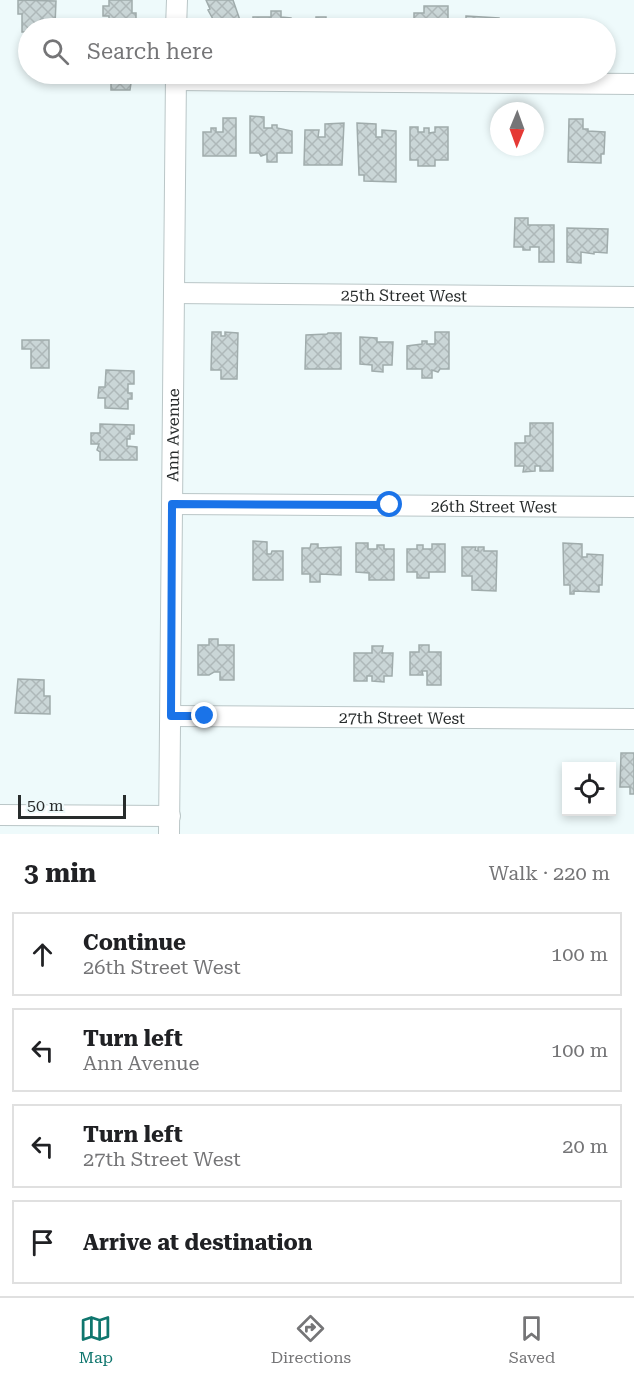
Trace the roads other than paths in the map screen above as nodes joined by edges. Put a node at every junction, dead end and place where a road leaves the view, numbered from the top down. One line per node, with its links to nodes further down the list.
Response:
1 (177, 0): 2 (street)
2 (176, 18)
3 (176, 84): 6 (street, Ann Avenue)
4 (616, 84): 5 (street)
5 (634, 84)
6 (174, 293): 7 (street, 25th Street West); 8 (street, Ann Avenue)
7 (634, 297)
8 (172, 504): 9 (street, 26th Street West); 10 (street, Ann Avenue)
9 (634, 507)
10 (171, 716): 11 (street, 27th Street West); 13 (street, Ann Avenue)
11 (634, 719)
12 (0, 815): 13 (street)
13 (170, 825)

